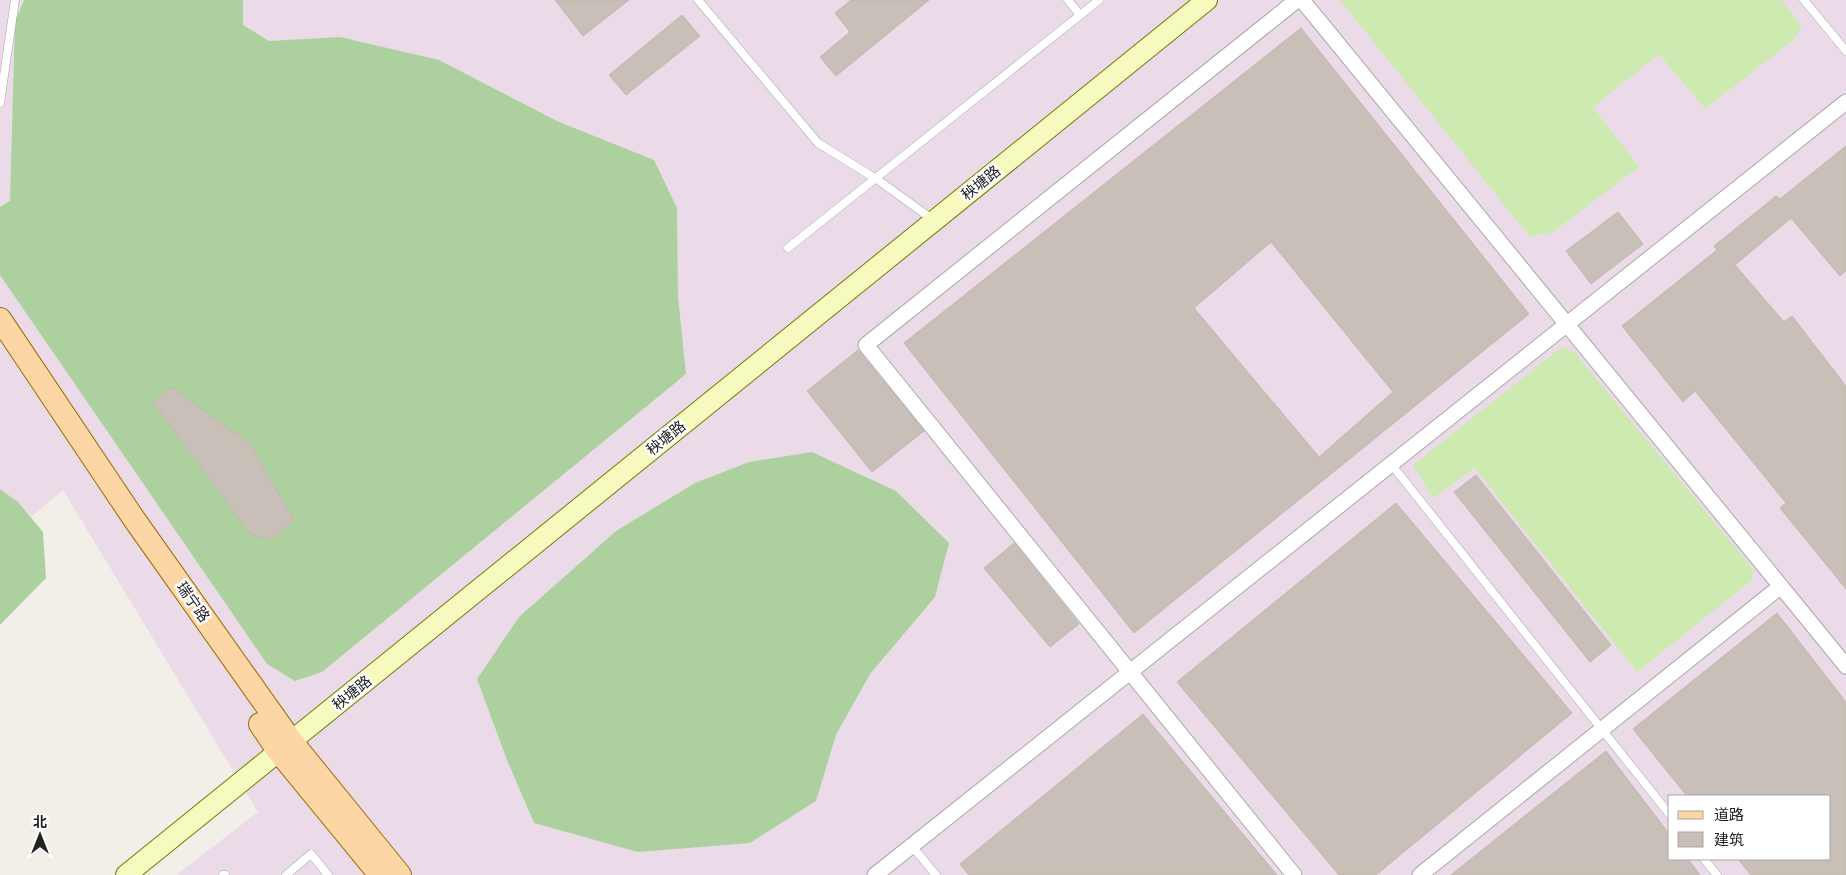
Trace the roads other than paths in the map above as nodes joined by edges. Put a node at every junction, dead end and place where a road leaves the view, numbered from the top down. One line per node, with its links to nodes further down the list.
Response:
1 (15, 0): 12 (lane)
2 (698, 0): 13 (lane)
3 (1068, 0): 9 (lane)
4 (1099, 0): 9 (lane)
5 (1207, 0): 14 (main road, 秧塘路)
6 (1296, 0): 22 (street)
7 (1302, 0): 17 (street)
8 (1804, 0): 10 (lane)
9 (1080, 15): 13 (lane)
10 (1846, 51)
11 (1846, 102): 17 (street)
12 (0, 103)
13 (875, 178): 14 (lane); 15 (lane)
14 (934, 221): 24 (main road, 秧塘路)
15 (788, 248)
16 (0, 319): 24 (main road, 瑞宁路)
17 (1566, 324): 19 (street); 20 (street)
18 (0, 347): 24 (main road, 瑞宁路)
19 (1391, 464): 22 (street); 23 (lane)
20 (1781, 586): 21 (street); 23 (street)
21 (1846, 666)
22 (1130, 673): 26 (street); 35 (street)
23 (1602, 729): 25 (lane); 36 (street)
24 (286, 747): 28 (main road, 秧塘路); 31 (main road, 瑞宁路); 32 (main road, 瑞宁路)
25 (1668, 812)
26 (912, 846): 33 (street); 34 (lane)
27 (1705, 860): 37 (lane)
28 (126, 875)
29 (286, 875): 30 (lane)
30 (328, 875)
31 (380, 875)
32 (400, 875)
33 (875, 875)
34 (936, 875)
35 (1294, 875)
36 (1420, 875)
37 (1717, 875)

